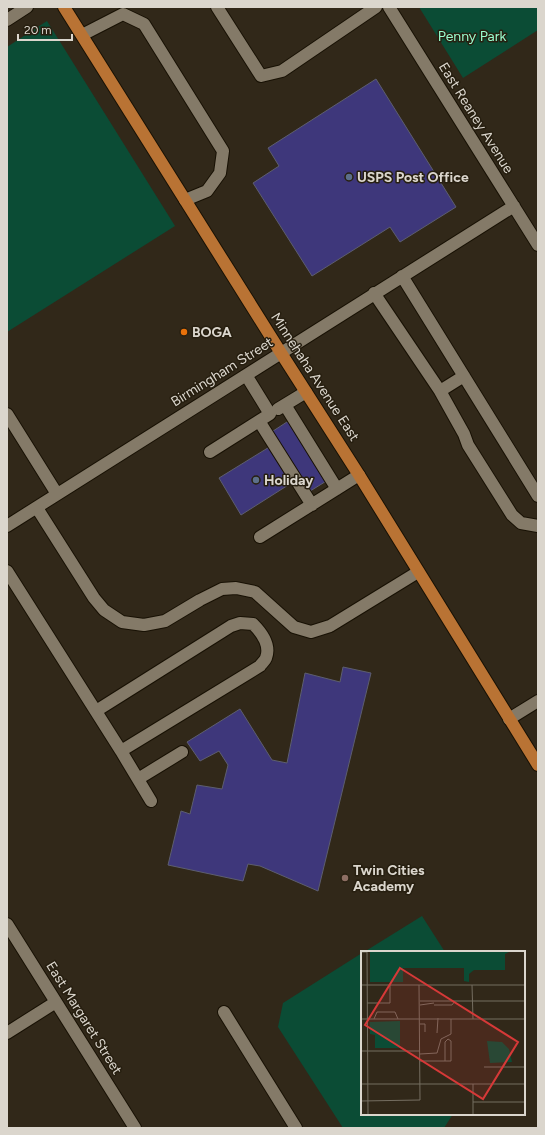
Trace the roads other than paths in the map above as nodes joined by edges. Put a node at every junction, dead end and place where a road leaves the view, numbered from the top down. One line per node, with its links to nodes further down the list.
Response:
1 (27, 7): 6 (street)
2 (64, 7): 7 (main road, Minnehaha Avenue East)
3 (217, 7): 4 (street)
4 (376, 7)
5 (389, 7): 9 (street, East Reaney Avenue)
6 (7, 20)
7 (82, 35): 8 (main road, Minnehaha Avenue East); 8 (street)
8 (185, 200): 13 (main road, Minnehaha Avenue East)
9 (514, 206): 10 (street, East Reaney Avenue); 11 (street, Birmingham Street)
10 (538, 245)
11 (402, 276): 12 (street, Birmingham Street); 15 (street)
12 (374, 294): 13 (street, Birmingham Street); 16 (street)
13 (281, 353): 14 (street, Birmingham Street); 17 (main road, Minnehaha Avenue East)
14 (246, 375): 20 (street); 25 (street, Birmingham Street)
15 (464, 376): 16 (street); 26 (street)
16 (440, 391): 30 (street)
17 (306, 392): 18 (street); 23 (main road, Minnehaha Avenue East)
18 (285, 405): 20 (street); 24 (street)
19 (7, 414): 25 (street)
20 (270, 414): 21 (street)
21 (259, 421): 22 (street); 27 (street)
22 (210, 452)
23 (360, 476): 24 (street); 33 (main road, Minnehaha Avenue East)
24 (337, 489): 27 (street)
25 (57, 494): 28 (street, Birmingham Street)
26 (538, 496)
27 (312, 505): 31 (street)
28 (37, 508): 29 (street, Birmingham Street); 33 (street)
29 (7, 526)
30 (538, 526)
31 (260, 537)
32 (7, 571): 35 (street)
33 (418, 572): 36 (main road, Minnehaha Avenue East)
34 (538, 701): 36 (street)
35 (96, 711): 37 (street); 37 (street)
36 (509, 719): 39 (main road, Minnehaha Avenue East)
37 (121, 751): 40 (street)
38 (182, 752): 40 (street)
39 (538, 765)
40 (138, 779): 41 (street)
41 (151, 801)
42 (7, 924): 43 (street, East Margaret Street)
43 (56, 1002): 45 (street); 46 (street, East Margaret Street)
44 (224, 1012): 47 (street)
45 (7, 1033)
46 (135, 1128)
47 (296, 1128)

